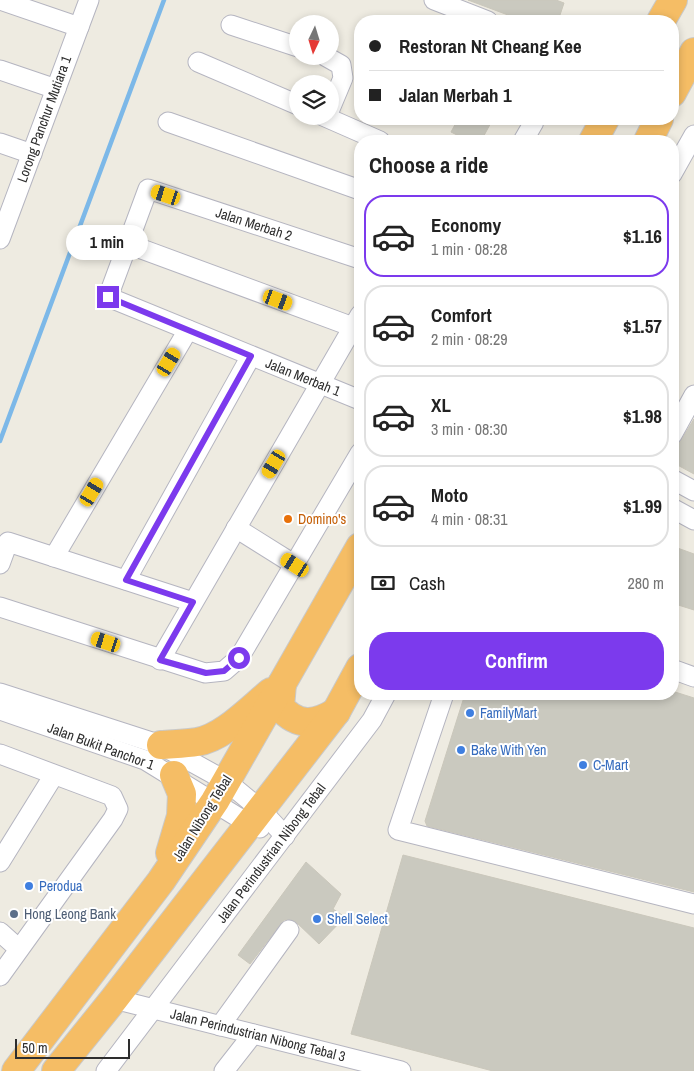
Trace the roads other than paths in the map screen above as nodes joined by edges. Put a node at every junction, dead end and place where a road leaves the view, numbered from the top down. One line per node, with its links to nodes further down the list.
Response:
1 (0, 0): 8 (street)
2 (89, 0): 8 (street, Lorong Panchur Mutiara 1)
3 (434, 0): 5 (street)
4 (674, 0): 6 (highway)
5 (473, 15)
6 (665, 15)
7 (231, 25): 9 (street)
8 (79, 27): 16 (street, Lorong Panchur Mutiara 1)
9 (289, 44)
10 (694, 52): 14 (highway)
11 (198, 62): 17 (street)
12 (339, 63): 15 (street)
13 (0, 70): 16 (street)
14 (679, 81)
15 (339, 88)
16 (56, 89): 23 (street, Lorong Panchur Mutiara 1)
17 (289, 101)
18 (339, 121): 20 (street)
19 (168, 122): 25 (street)
20 (368, 135)
21 (694, 135): 24 (street)
22 (0, 143): 23 (street)
23 (32, 154): 26 (street, Lorong Panchur Mutiara 1)
24 (679, 162)
25 (354, 188)
26 (4, 216): 27 (street, Lorong Panchur Mutiara 1)
27 (0, 239)
28 (128, 244): 29 (street, Jalan Merbah 2); 30 (street); 32 (street, Jalan Merbah 1)
29 (354, 257)
30 (354, 320)
31 (354, 325): 34 (street)
32 (188, 330): 33 (street, Jalan Merbah 1); 44 (street)
33 (251, 356): 34 (street, Jalan Merbah 1); 48 (street)
34 (321, 384): 36 (street, Jalan Merbah 1); 43 (street)
35 (694, 395): 37 (street)
36 (354, 398)
37 (679, 422)
38 (354, 463): 47 (street)
39 (679, 483): 40 (street)
40 (694, 491)
41 (679, 512): 42 (street)
42 (694, 520)
43 (236, 528): 47 (street); 49 (street)
44 (54, 557): 46 (street); 48 (street)
45 (354, 558): 55 (highway, Jalan Nibong Tebal)
46 (0, 564)
47 (295, 565): 51 (street)
48 (126, 580): 49 (street)
49 (193, 602): 51 (street)
50 (0, 607): 51 (street)
51 (160, 660)
52 (679, 672): 53 (street)
53 (694, 677)
54 (354, 679): 60 (highway)
55 (282, 684): 60 (highway); 61 (highway); 65 (highway, Jalan Nibong Tebal)
56 (0, 693): 61 (street)
57 (383, 700): 67 (street, Jalan Perindustrian Nibong Tebal)
58 (442, 700): 70 (street)
59 (0, 710): 64 (street, Jalan Bukit Panchor 1)
60 (336, 712): 66 (highway)
61 (161, 745): 65 (street)
62 (0, 754): 63 (street)
63 (54, 775): 68 (street); 73 (street)
64 (174, 776): 65 (street, Jalan Bukit Panchor 1); 69 (highway)
65 (220, 791): 66 (street, Jalan Bukit Panchor 1); 69 (highway, Jalan Nibong Tebal)
66 (255, 817): 67 (street, Jalan Bukit Panchor 1); 75 (highway)
67 (285, 836): 76 (street, Jalan Perindustrian Nibong Tebal)
68 (0, 862)
69 (161, 881): 79 (highway, Jalan Nibong Tebal)
70 (694, 904)
71 (289, 930): 77 (street)
72 (0, 932): 73 (street)
73 (19, 949): 74 (street)
74 (0, 976)
75 (114, 999): 76 (street, Jalan Perindustrian Nibong Tebal 3); 80 (highway)
76 (152, 1009): 77 (street, Jalan Perindustrian Nibong Tebal 3); 81 (street, Jalan Perindustrian Nibong Tebal)
77 (220, 1026): 78 (street, Jalan Perindustrian Nibong Tebal 3)
78 (253, 1034): 82 (street); 83 (street, Jalan Perindustrian Nibong Tebal 3)
79 (16, 1071)
80 (56, 1071)
81 (106, 1071)
82 (224, 1071)
83 (401, 1071)

